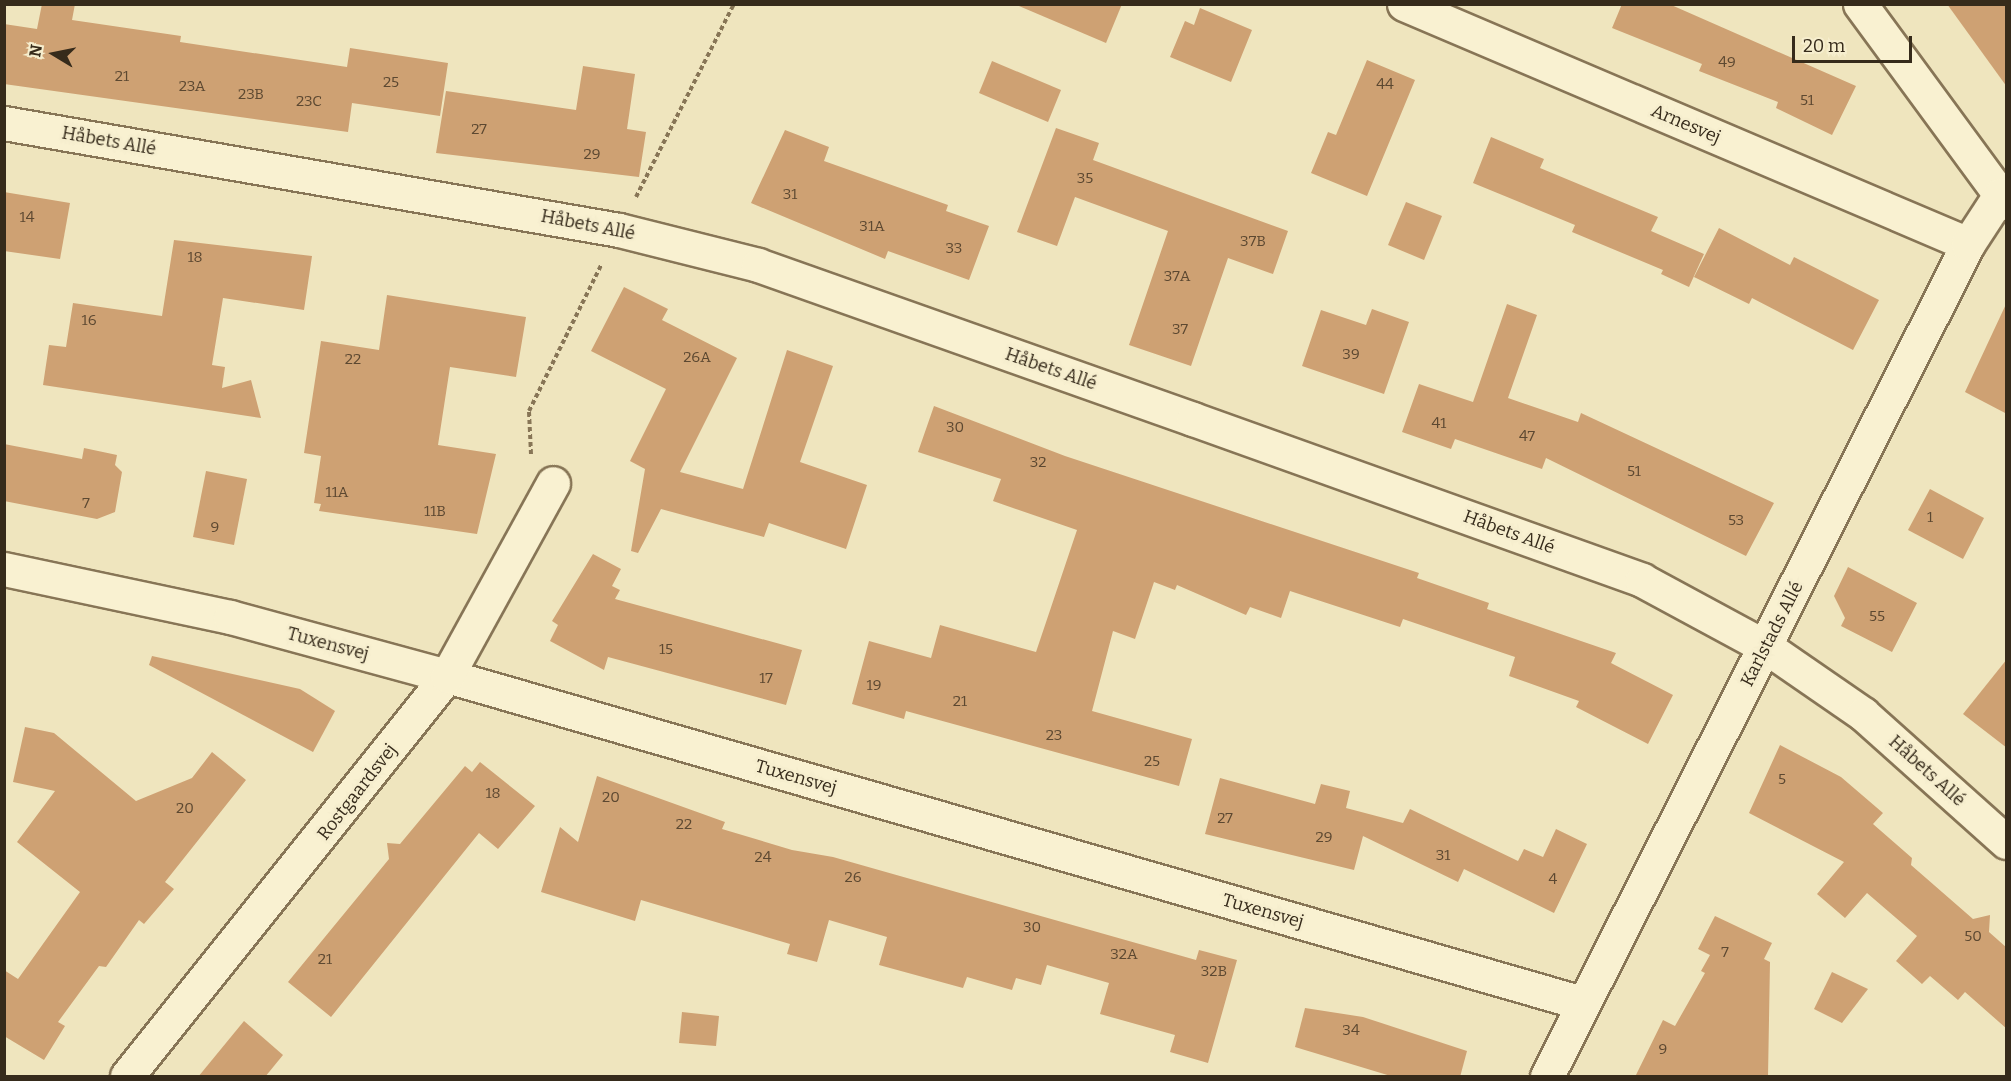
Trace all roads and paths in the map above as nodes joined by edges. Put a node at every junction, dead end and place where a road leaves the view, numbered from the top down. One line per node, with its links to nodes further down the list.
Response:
1 (734, 4): 6 (path)
2 (1404, 4): 7 (street, Arnesvej)
3 (1860, 4): 5 (street)
4 (4, 123): 6 (street, Håbets Allé)
5 (2003, 199): 7 (street, Karlstads Allé)
6 (619, 230): 8 (path); 10 (street, Håbets Allé)
7 (1968, 244): 10 (street, Karlstads Allé)
8 (553, 483): 11 (street, Rostgaardsvej)
9 (4, 568): 11 (street, Tuxensvej)
10 (1766, 647): 12 (street, Håbets Allé); 13 (street, Karlstads Allé)
11 (447, 676): 13 (street, Tuxensvej); 14 (street, Rostgaardsvej)
12 (2007, 842)
13 (1582, 1003): 15 (street, Karlstads Allé)
14 (127, 1077)
15 (1547, 1077)

